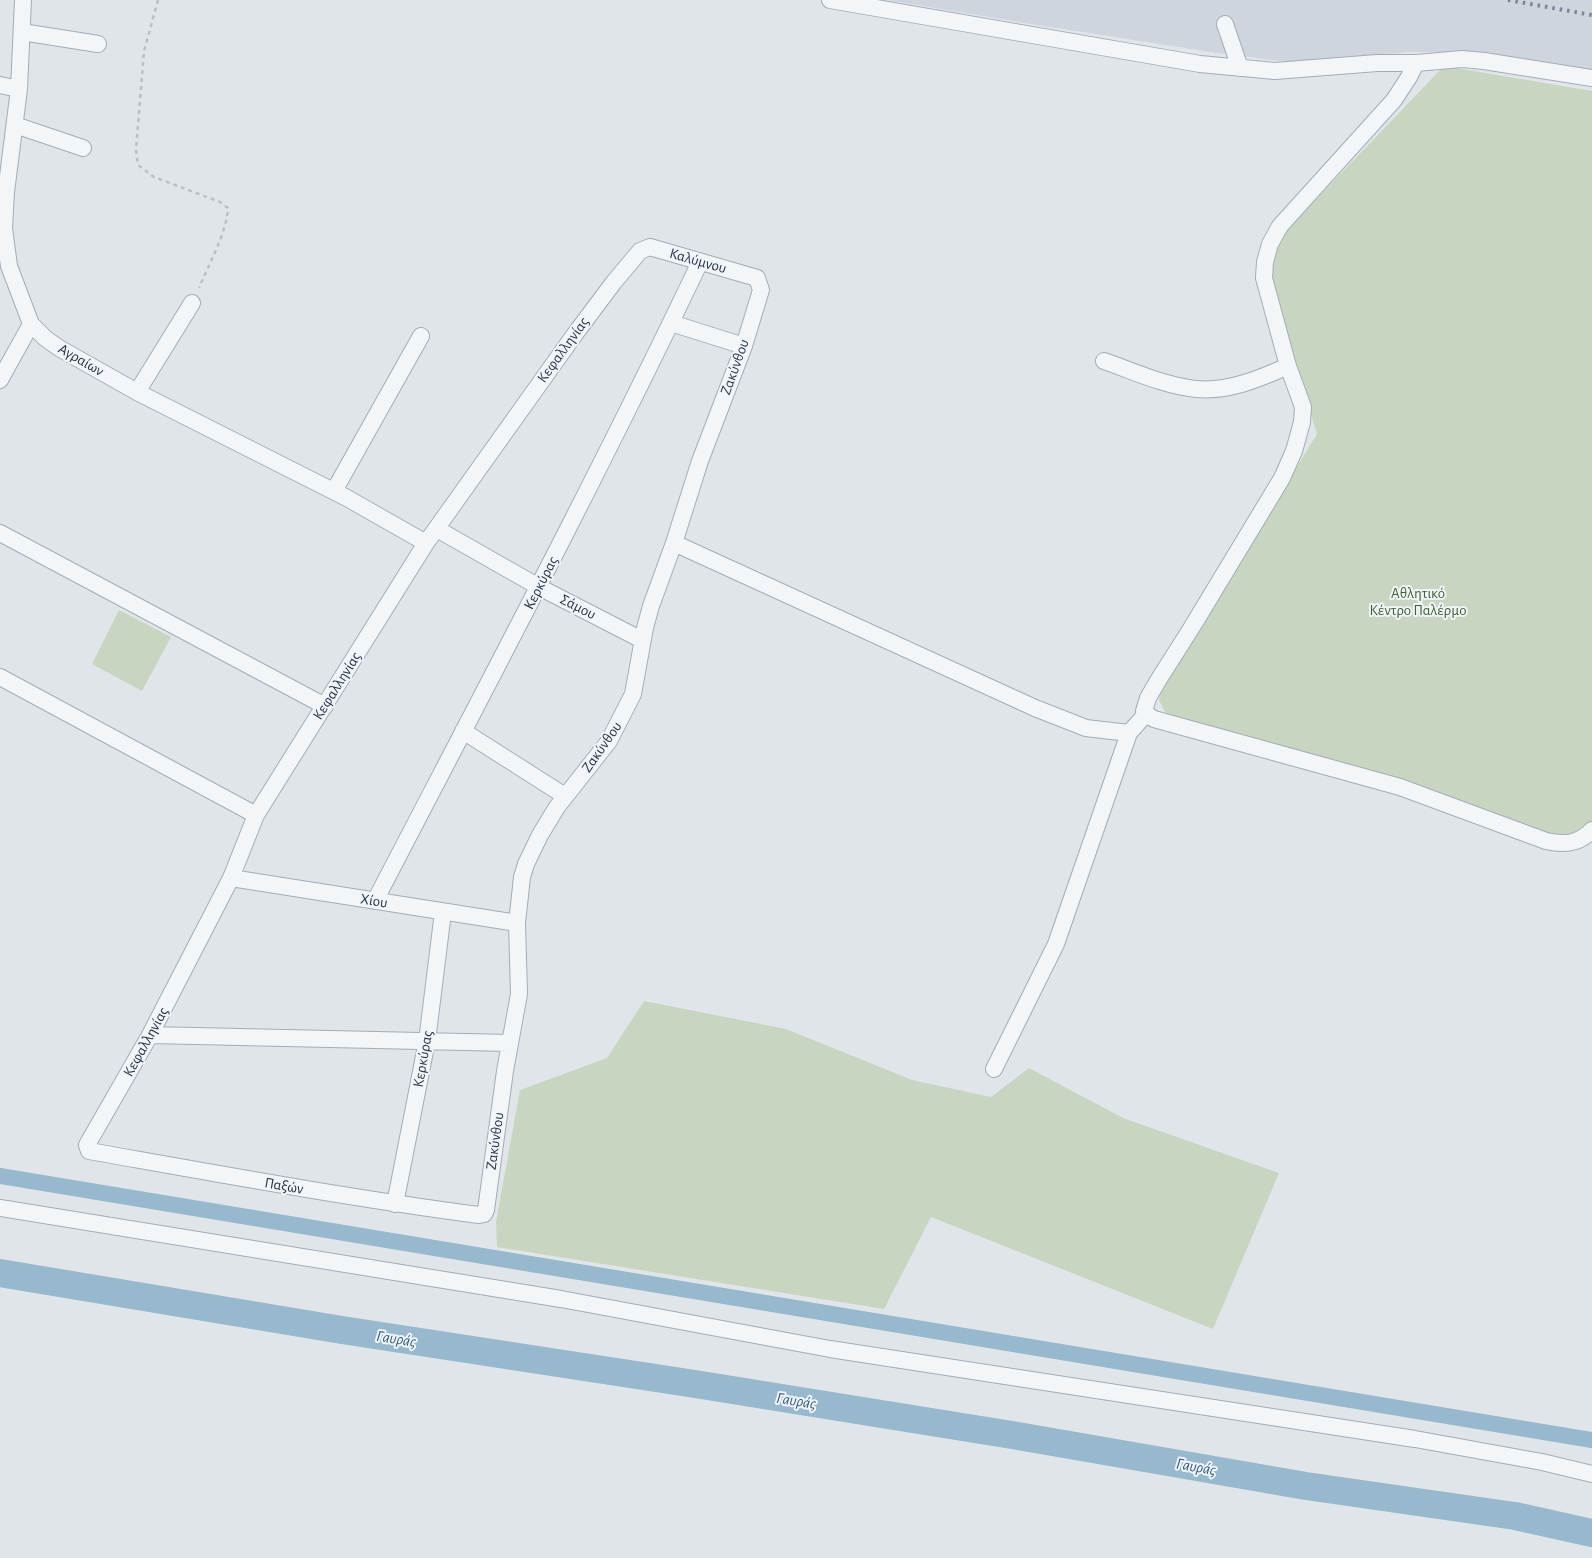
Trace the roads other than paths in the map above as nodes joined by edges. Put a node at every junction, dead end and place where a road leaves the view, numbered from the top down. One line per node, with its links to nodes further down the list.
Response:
1 (23, 0): 4 (street, Αγραίων)
2 (830, 0): 7 (street)
3 (1224, 24): 7 (street)
4 (22, 32): 5 (street); 10 (street, Αγραίων)
5 (98, 44)
6 (1416, 63): 7 (street); 8 (street); 22 (street)
7 (1240, 68)
8 (1592, 78)
9 (0, 85): 10 (street)
10 (19, 89): 11 (street, Αγραίων)
11 (14, 125): 12 (street); 18 (street, Αγραίων)
12 (83, 148)
13 (640, 251): 14 (street, Καλύμνου); 26 (street, Κεφαλληνίας)
14 (700, 262): 15 (street, Καλύμνου); 17 (street, Κερκύρας)
15 (757, 278): 20 (street, Ζακύνθου)
16 (192, 303): 24 (street)
17 (671, 323): 20 (street); 30 (street, Κερκύρας)
18 (31, 324): 23 (street); 24 (street, Αγραίων)
19 (421, 336): 25 (street)
20 (744, 346): 29 (street, Ζακύνθου)
21 (1104, 361): 22 (street)
22 (1288, 366): 34 (street)
23 (0, 380)
24 (137, 392): 25 (street, Αγραίων)
25 (334, 491): 28 (street, Αγραίων)
26 (437, 529): 28 (street, Κεφαλληνίας); 30 (street, Σάμου)
27 (0, 533): 33 (street)
28 (426, 543): 33 (street, Κεφαλληνίας)
29 (674, 543): 31 (street, Ζακύνθου); 36 (street)
30 (539, 587): 31 (street, Σάμου); 35 (street, Κερκύρας)
31 (642, 640): 37 (street, Ζακύνθου)
32 (0, 677): 38 (street)
33 (326, 706): 38 (street, Κεφαλληνίας)
34 (1146, 714): 36 (street); 39 (street)
35 (463, 731): 37 (street); 41 (street, Κερκύρας)
36 (1129, 733): 47 (street)
37 (565, 796): 43 (street, Ζακύνθου)
38 (256, 815): 40 (street, Κεφαλληνίας)
39 (1592, 830)
40 (231, 878): 41 (street, Χίου); 44 (street, Κεφαλληνίας)
41 (375, 901): 42 (street, Χίου)
42 (443, 912): 43 (street, Χίου); 45 (street, Κερκύρας)
43 (517, 923): 46 (street, Ζακύνθου)
44 (150, 1035): 45 (street); 48 (street, Κεφαλληνίας)
45 (427, 1041): 46 (street); 49 (street, Κερκύρας)
46 (510, 1043): 51 (street, Ζακύνθου)
47 (994, 1070)
48 (89, 1151): 49 (street, Παξών)
49 (395, 1204): 51 (street, Παξών)
50 (0, 1208): 52 (street)
51 (480, 1215)
52 (1592, 1474)

